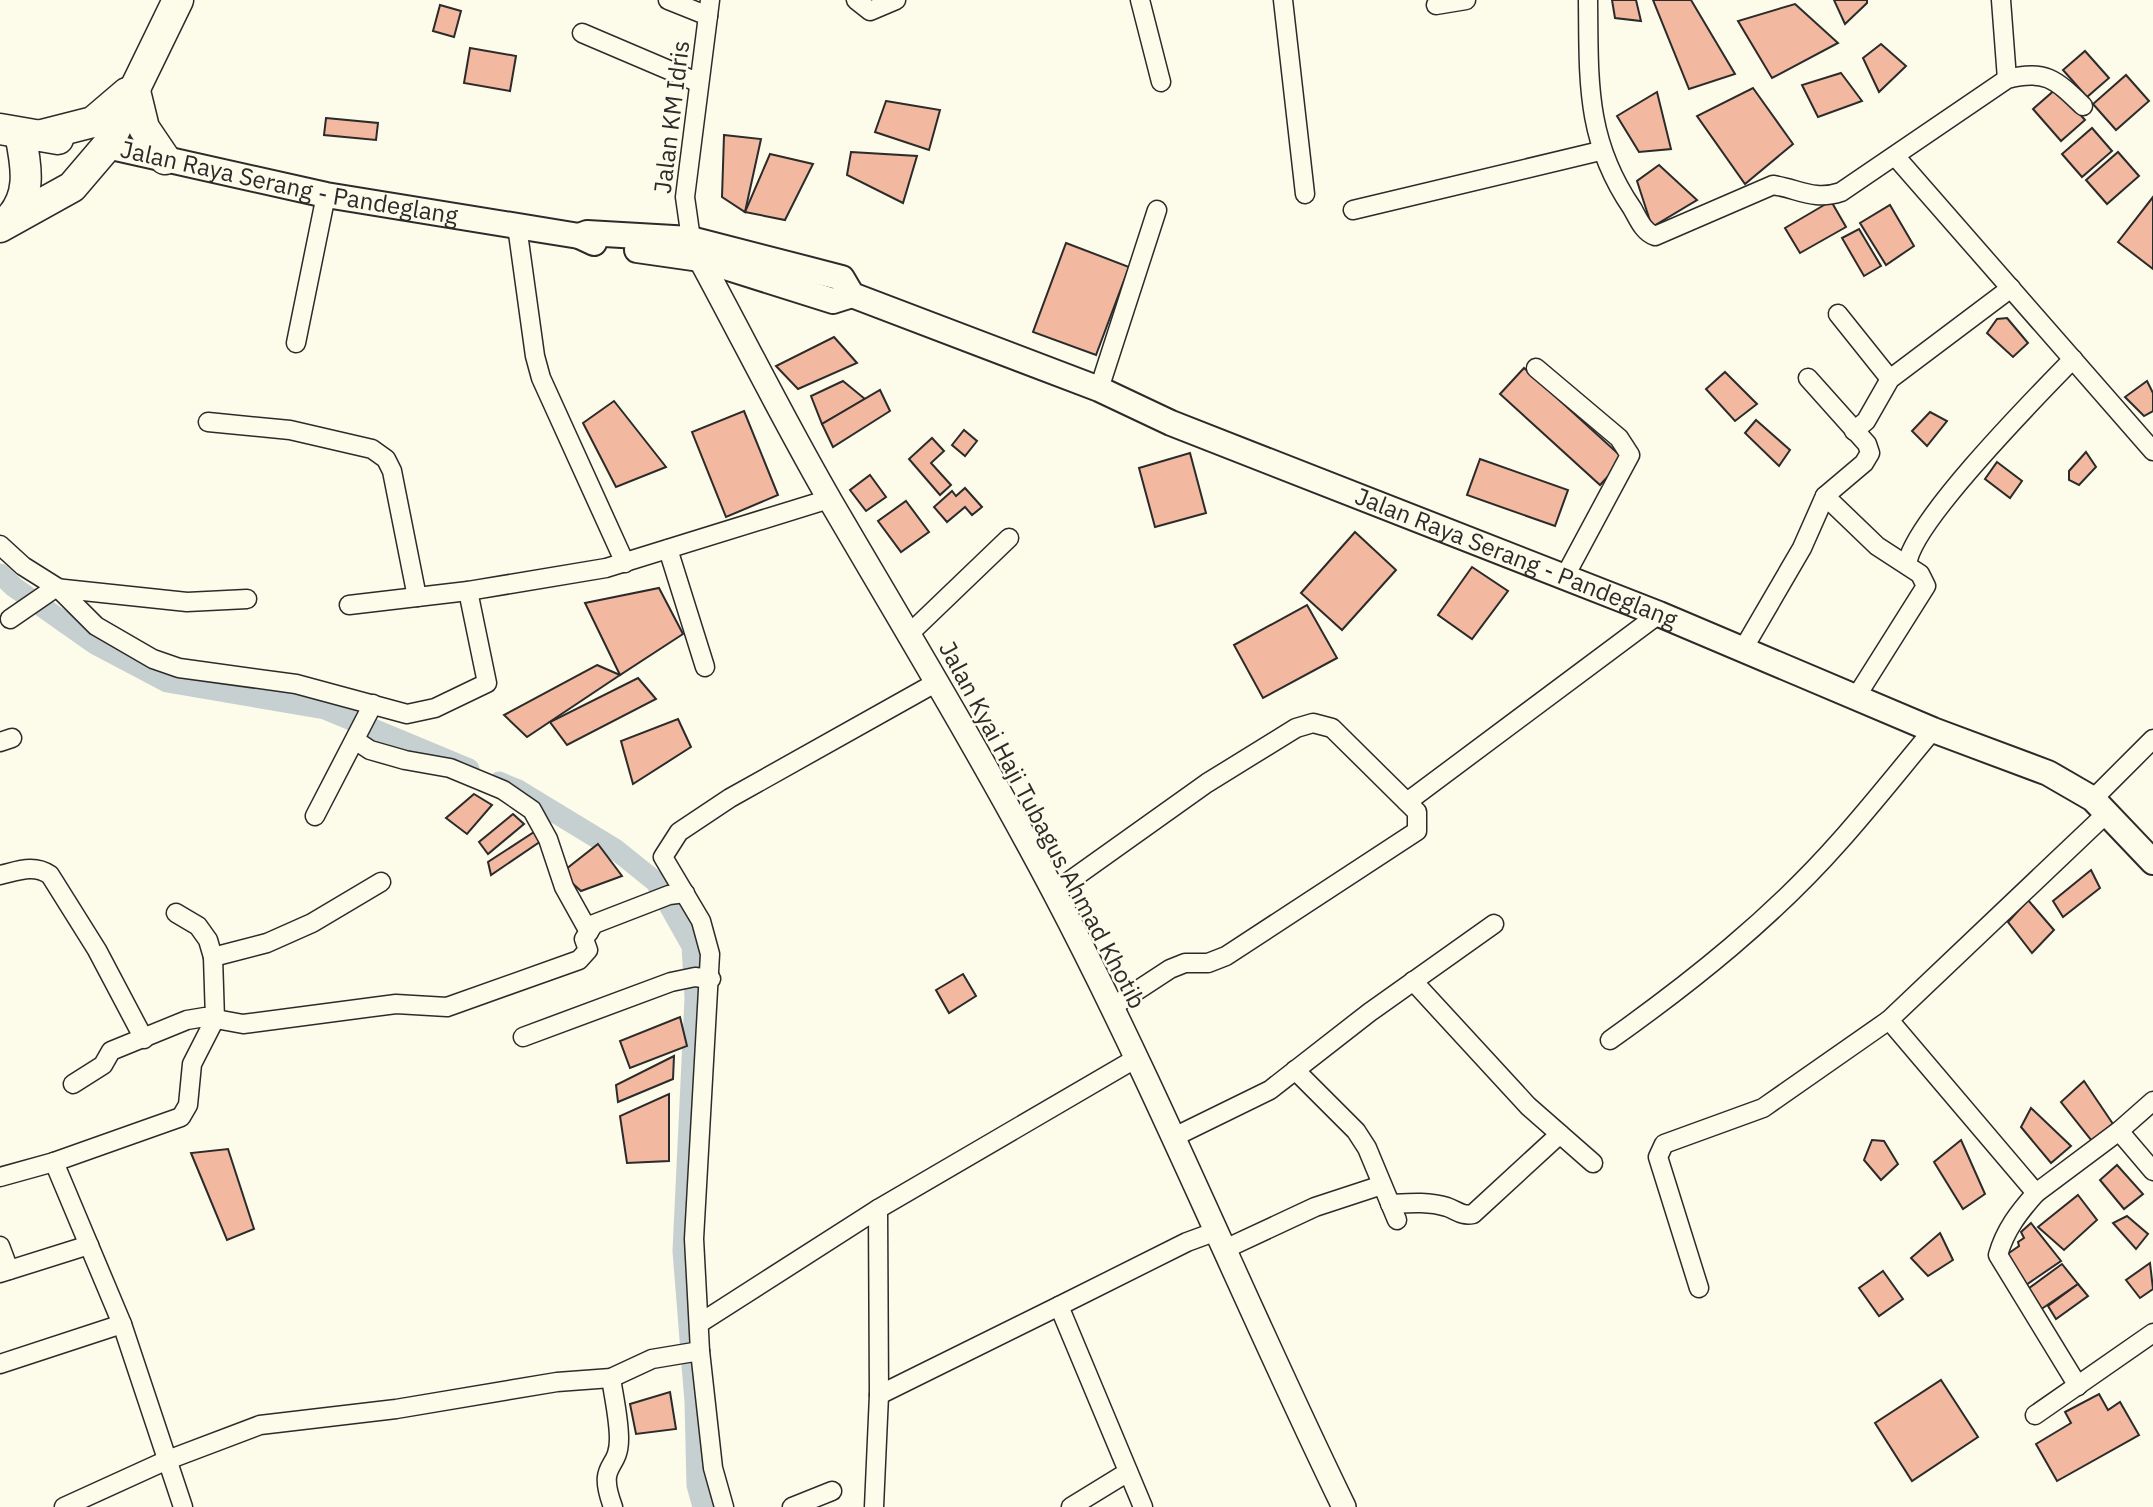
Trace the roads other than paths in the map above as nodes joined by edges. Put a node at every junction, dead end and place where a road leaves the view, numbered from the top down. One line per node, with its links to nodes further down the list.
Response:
1 (178, 0): 17 (highway)
2 (184, 0): 17 (highway)
3 (668, 0): 12 (street)
4 (856, 0): 5 (street)
5 (896, 0)
6 (1140, 0): 16 (street)
7 (1283, 0): 24 (street)
8 (1466, 0): 11 (street)
9 (1588, 0): 21 (street)
10 (2001, 0): 14 (street)
11 (1436, 5)
12 (709, 8): 15 (street, Jalan KM Idris)
13 (582, 33): 15 (street)
14 (2007, 79): 18 (street); 22 (street)
15 (697, 82): 30 (street, Jalan KM Idris)
16 (1161, 82)
17 (133, 92): 19 (highway); 20 (highway); 23 (highway)
18 (2083, 106)
19 (19, 133): 20 (highway, Jalan Raya Serang - Pandeglang); 28 (highway)
20 (107, 146): 23 (main road, Jalan Raya Serang - Pandeglang); 28 (highway)
21 (1600, 151): 22 (street); 27 (street)
22 (1895, 156): 31 (street)
23 (165, 159): 25 (main road, Jalan Raya Serang - Pandeglang)
24 (1305, 194)
25 (327, 195): 29 (main road, Jalan Raya Serang - Pandeglang); 33 (street)
26 (1157, 210): 38 (street)
27 (1353, 210)
28 (1, 226)
29 (517, 226): 30 (main road, Jalan Raya Serang - Pandeglang); 47 (street)
30 (696, 249): 38 (main road, Jalan Raya Serang - Pandeglang); 43 (street, Jalan Kyai Haji Tubagus Ahmad Khotib)
31 (2011, 288): 34 (street); 37 (street)
32 (1838, 314): 37 (street)
33 (296, 343)
34 (2074, 359): 41 (street); 48 (street)
35 (1536, 368): 49 (street)
36 (1808, 378): 40 (street)
37 (1890, 379): 40 (street)
38 (1100, 389): 49 (main road, Jalan Raya Serang - Pandeglang)
39 (208, 422): 52 (street)
40 (1854, 431): 42 (street)
41 (2153, 451)
42 (1825, 496): 48 (street); 58 (street)
43 (829, 499): 46 (street); 57 (street, Jalan Kyai Haji Tubagus Ahmad Khotib)
44 (1009, 538): 57 (street)
45 (0, 545): 50 (street)
46 (668, 549): 47 (street); 59 (street)
47 (625, 563): 51 (street)
48 (1907, 565): 61 (street)
49 (1564, 578): 55 (main road, Jalan Raya Serang - Pandeglang)
50 (56, 588): 53 (street); 56 (street); 62 (street)
51 (468, 591): 52 (street); 62 (street)
52 (417, 597): 54 (street)
53 (247, 598)
54 (349, 605)
55 (1659, 614): 58 (main road, Jalan Raya Serang - Pandeglang); 66 (street)
56 (10, 619)
57 (909, 634): 60 (street, Jalan Kyai Haji Tubagus Ahmad Khotib)
58 (1742, 651): 61 (main road, Jalan Raya Serang - Pandeglang)
59 (705, 667)
60 (937, 682): 72 (street, Jalan Kyai Haji Tubagus Ahmad Khotib); 73 (street)
61 (1856, 697): 63 (main road, Jalan Raya Serang - Pandeglang)
62 (373, 706): 64 (street)
63 (1933, 730): 67 (main road, Jalan Raya Serang - Pandeglang); 85 (street)
64 (357, 736): 68 (street); 76 (street)
65 (2153, 739): 67 (street)
66 (1407, 802): 72 (street); 80 (street)
67 (2100, 806): 69 (main road, Jalan Raya Serang - Pandeglang); 82 (street)
68 (315, 816)
69 (2153, 862)
70 (0, 875): 84 (street)
71 (381, 882): 77 (street)
72 (1054, 892): 80 (street, Jalan Kyai Haji Tubagus Ahmad Khotib)
73 (677, 894): 76 (street); 78 (street)
74 (176, 913): 77 (street)
75 (1494, 924): 79 (street)
76 (589, 932): 81 (street)
77 (213, 957): 81 (street)
78 (703, 978): 83 (street); 106 (street)
79 (1413, 981): 87 (street); 91 (street)
80 (1112, 1007): 86 (street, Jalan Kyai Haji Tubagus Ahmad Khotib)
81 (215, 1019): 84 (street); 93 (street)
82 (1889, 1020): 98 (street); 104 (street)
83 (523, 1037)
84 (144, 1039): 88 (street)
85 (1610, 1040)
86 (1135, 1059): 92 (street, Jalan Kyai Haji Tubagus Ahmad Khotib); 99 (street)
87 (1295, 1070): 92 (street); 97 (street)
88 (73, 1084)
89 (2153, 1101): 90 (street)
90 (2119, 1131): 95 (street); 98 (street)
91 (1560, 1134): 94 (street); 97 (street)
92 (1174, 1137): 100 (street, Jalan Kyai Haji Tubagus Ahmad Khotib)
93 (54, 1162): 96 (street); 101 (street)
94 (1593, 1163)
95 (2153, 1171)
96 (0, 1177)
97 (1382, 1185): 100 (street)
98 (2036, 1193): 112 (street)
99 (878, 1209): 106 (street); 113 (street)
100 (1221, 1240): 105 (street); 126 (street, Jalan Kyai Haji Tubagus Ahmad Khotib)
101 (89, 1245): 103 (street); 107 (street)
102 (0, 1246): 103 (street)
103 (4, 1271)
104 (1699, 1288)
105 (1059, 1306): 113 (street); 116 (street)
106 (700, 1323): 109 (street)
107 (122, 1324): 110 (street); 115 (street)
108 (2153, 1333): 112 (street)
109 (697, 1352): 111 (street); 121 (street)
110 (0, 1364)
111 (611, 1378): 115 (street); 120 (street)
112 (2078, 1386): 114 (street)
113 (879, 1395): 123 (street)
114 (2035, 1415)
115 (165, 1461): 118 (street); 119 (street)
116 (1128, 1472): 124 (street); 125 (street)
117 (832, 1491): 122 (street)
118 (64, 1507)
119 (183, 1507)
120 (614, 1507)
121 (723, 1507)
122 (792, 1507)
123 (874, 1507)
124 (1071, 1507)
125 (1143, 1507)
126 (1344, 1507)

